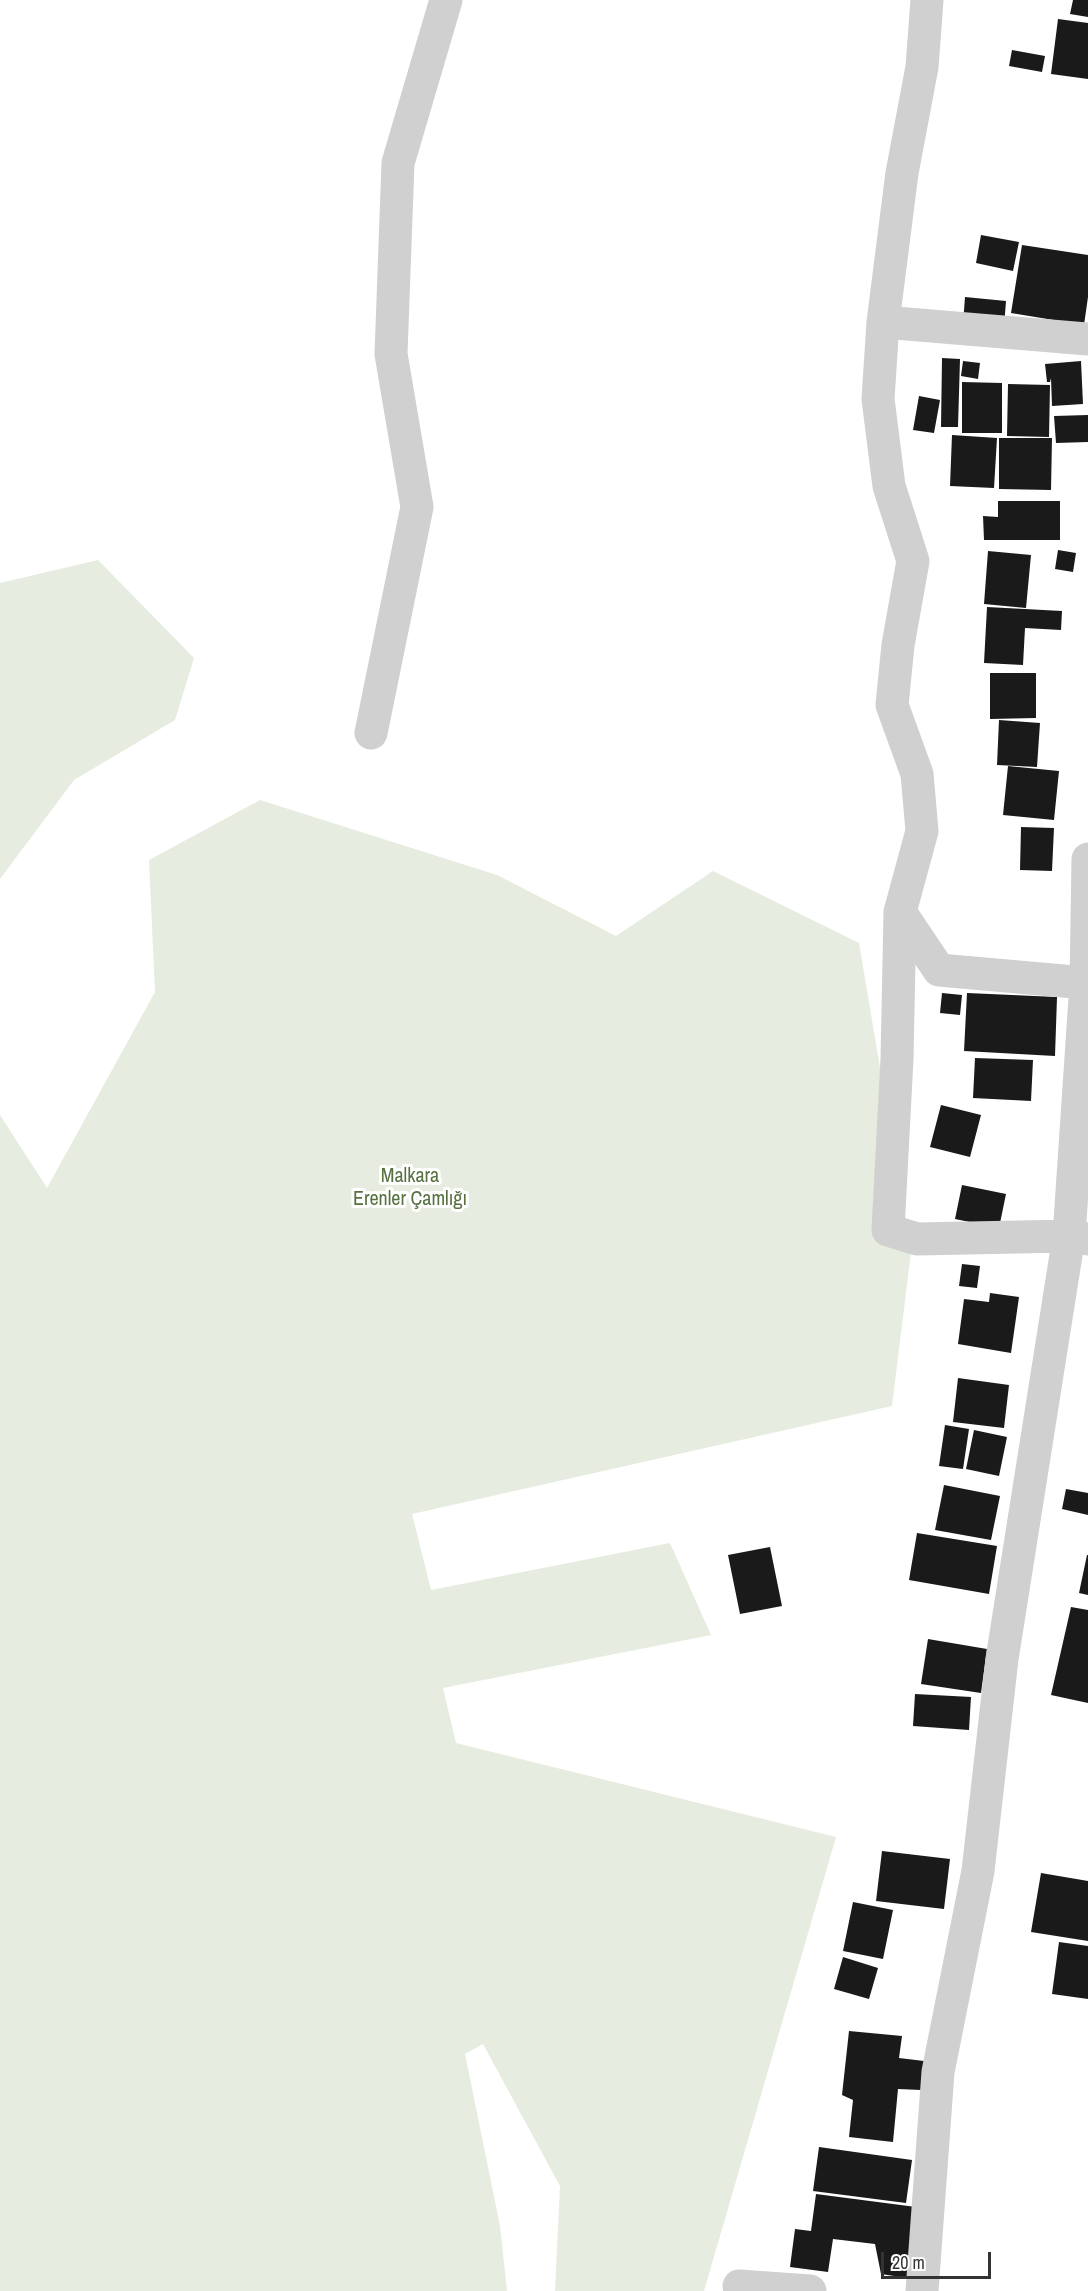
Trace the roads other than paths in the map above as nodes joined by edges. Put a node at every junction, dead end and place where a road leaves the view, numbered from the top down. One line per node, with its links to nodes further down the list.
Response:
1 (446, 0): 5 (street)
2 (927, 0): 3 (street)
3 (883, 322): 4 (street); 7 (street)
4 (1088, 339)
5 (371, 733)
6 (1088, 859): 8 (street)
7 (900, 912): 8 (street); 9 (street)
8 (1086, 983): 9 (street)
9 (1078, 1237): 12 (street)
10 (739, 2286): 11 (street)
11 (810, 2291)
12 (922, 2291)

